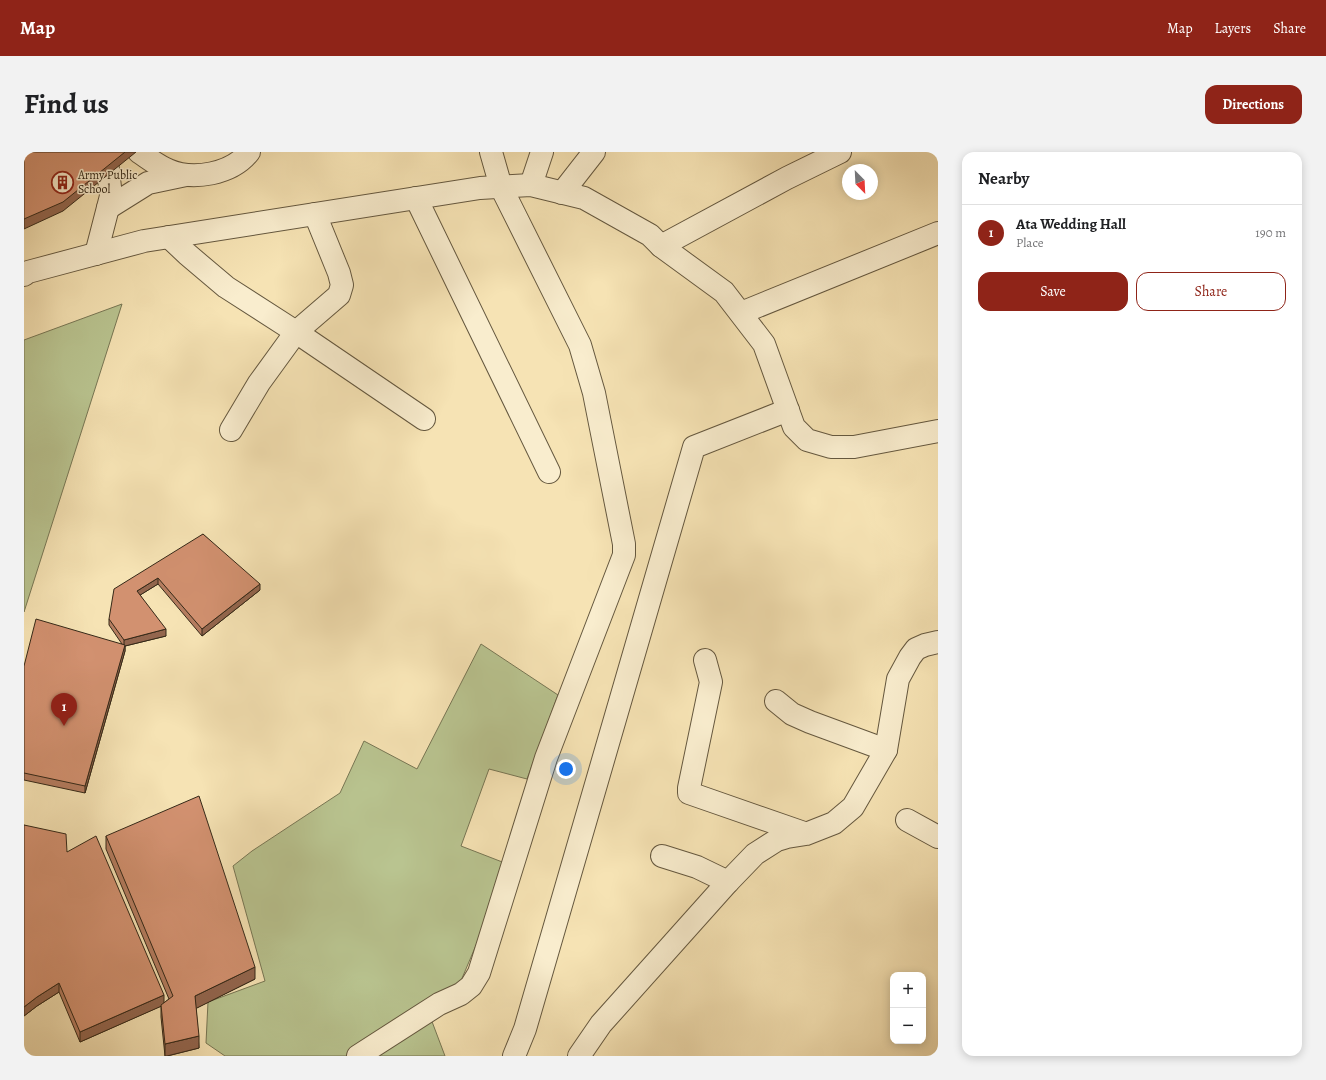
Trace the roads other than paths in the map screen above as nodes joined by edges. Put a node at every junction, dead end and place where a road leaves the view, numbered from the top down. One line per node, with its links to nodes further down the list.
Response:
1 (106, 152): 13 (street)
2 (139, 152): 8 (street)
3 (249, 152): 8 (street)
4 (491, 152): 10 (street)
5 (542, 152): 9 (street)
6 (594, 152): 11 (street)
7 (838, 152): 17 (street)
8 (188, 175): 13 (street)
9 (531, 185): 10 (street); 11 (street)
10 (501, 187): 12 (street); 36 (street)
11 (562, 193): 17 (street)
12 (416, 198): 14 (street); 26 (street)
13 (108, 208): 18 (street)
14 (316, 214): 16 (street); 21 (street)
15 (938, 233): 20 (street)
16 (169, 237): 18 (street); 21 (street)
17 (661, 246): 20 (street)
18 (96, 254): 19 (street)
19 (24, 275)
20 (741, 313): 22 (street)
21 (296, 332): 23 (street); 24 (street)
22 (788, 410): 25 (street); 37 (street)
23 (424, 419)
24 (231, 430)
25 (938, 431)
26 (549, 472)
27 (938, 642): 30 (street)
28 (705, 660): 32 (street)
29 (776, 701): 30 (street)
30 (886, 750): 32 (street)
31 (907, 820): 33 (street)
32 (806, 834): 35 (street)
33 (938, 837)
34 (662, 856): 35 (street)
35 (728, 882): 38 (street)
36 (358, 1056)
37 (514, 1056)
38 (579, 1056)

